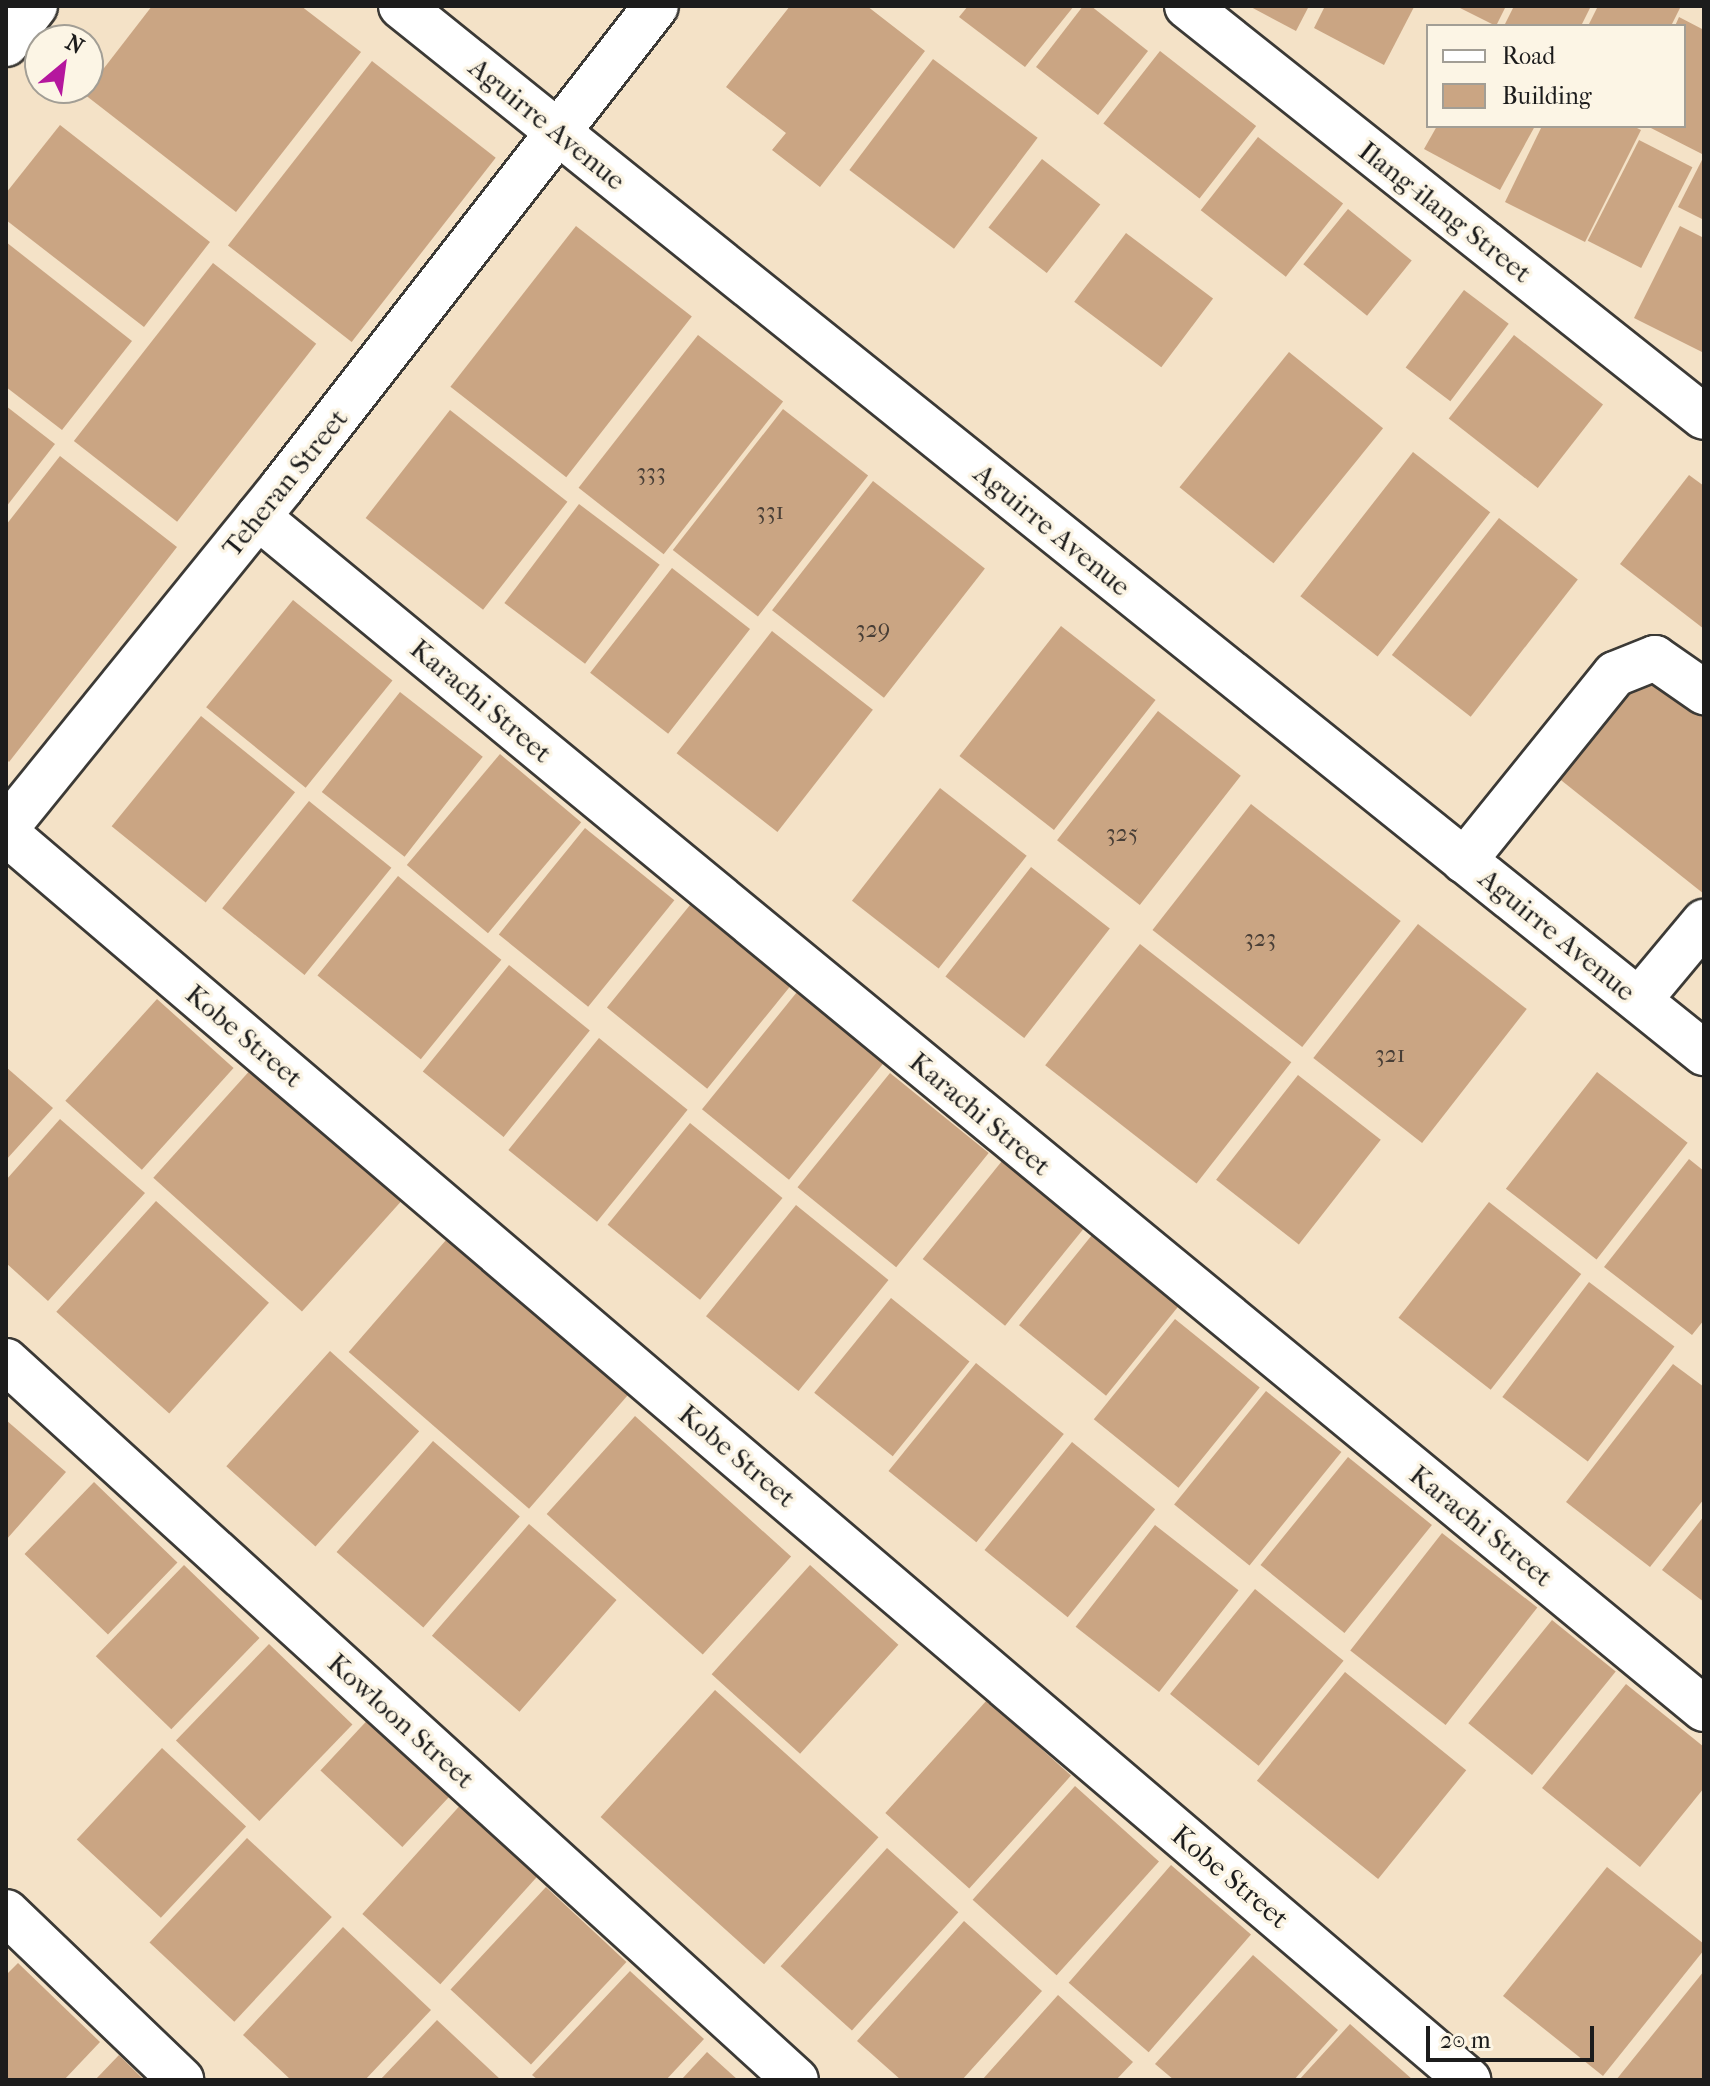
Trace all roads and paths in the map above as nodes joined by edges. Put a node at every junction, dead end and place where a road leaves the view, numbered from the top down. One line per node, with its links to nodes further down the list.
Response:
1 (35, 6): 5 (street)
2 (401, 6): 6 (street, Aguirre Avenue)
3 (656, 6): 6 (street, Teheran Street)
4 (1187, 6): 7 (street, Ilang-ilang Street)
5 (6, 44)
6 (557, 133): 8 (street, Teheran Street); 11 (street, Aguirre Avenue)
7 (1704, 417)
8 (258, 517): 10 (street, Teheran Street); 16 (street, Karachi Street)
9 (1704, 692): 11 (street)
10 (6, 830): 20 (street, Kobe Street)
11 (1464, 861): 13 (street, Aguirre Avenue)
12 (1704, 922): 13 (street)
13 (1639, 1000): 14 (street, Aguirre Avenue)
14 (1704, 1053)
15 (6, 1361): 19 (street, Kowloon Street)
16 (1704, 1709)
17 (6, 1912): 18 (street)
18 (181, 2080)
19 (796, 2080)
20 (1468, 2080)

